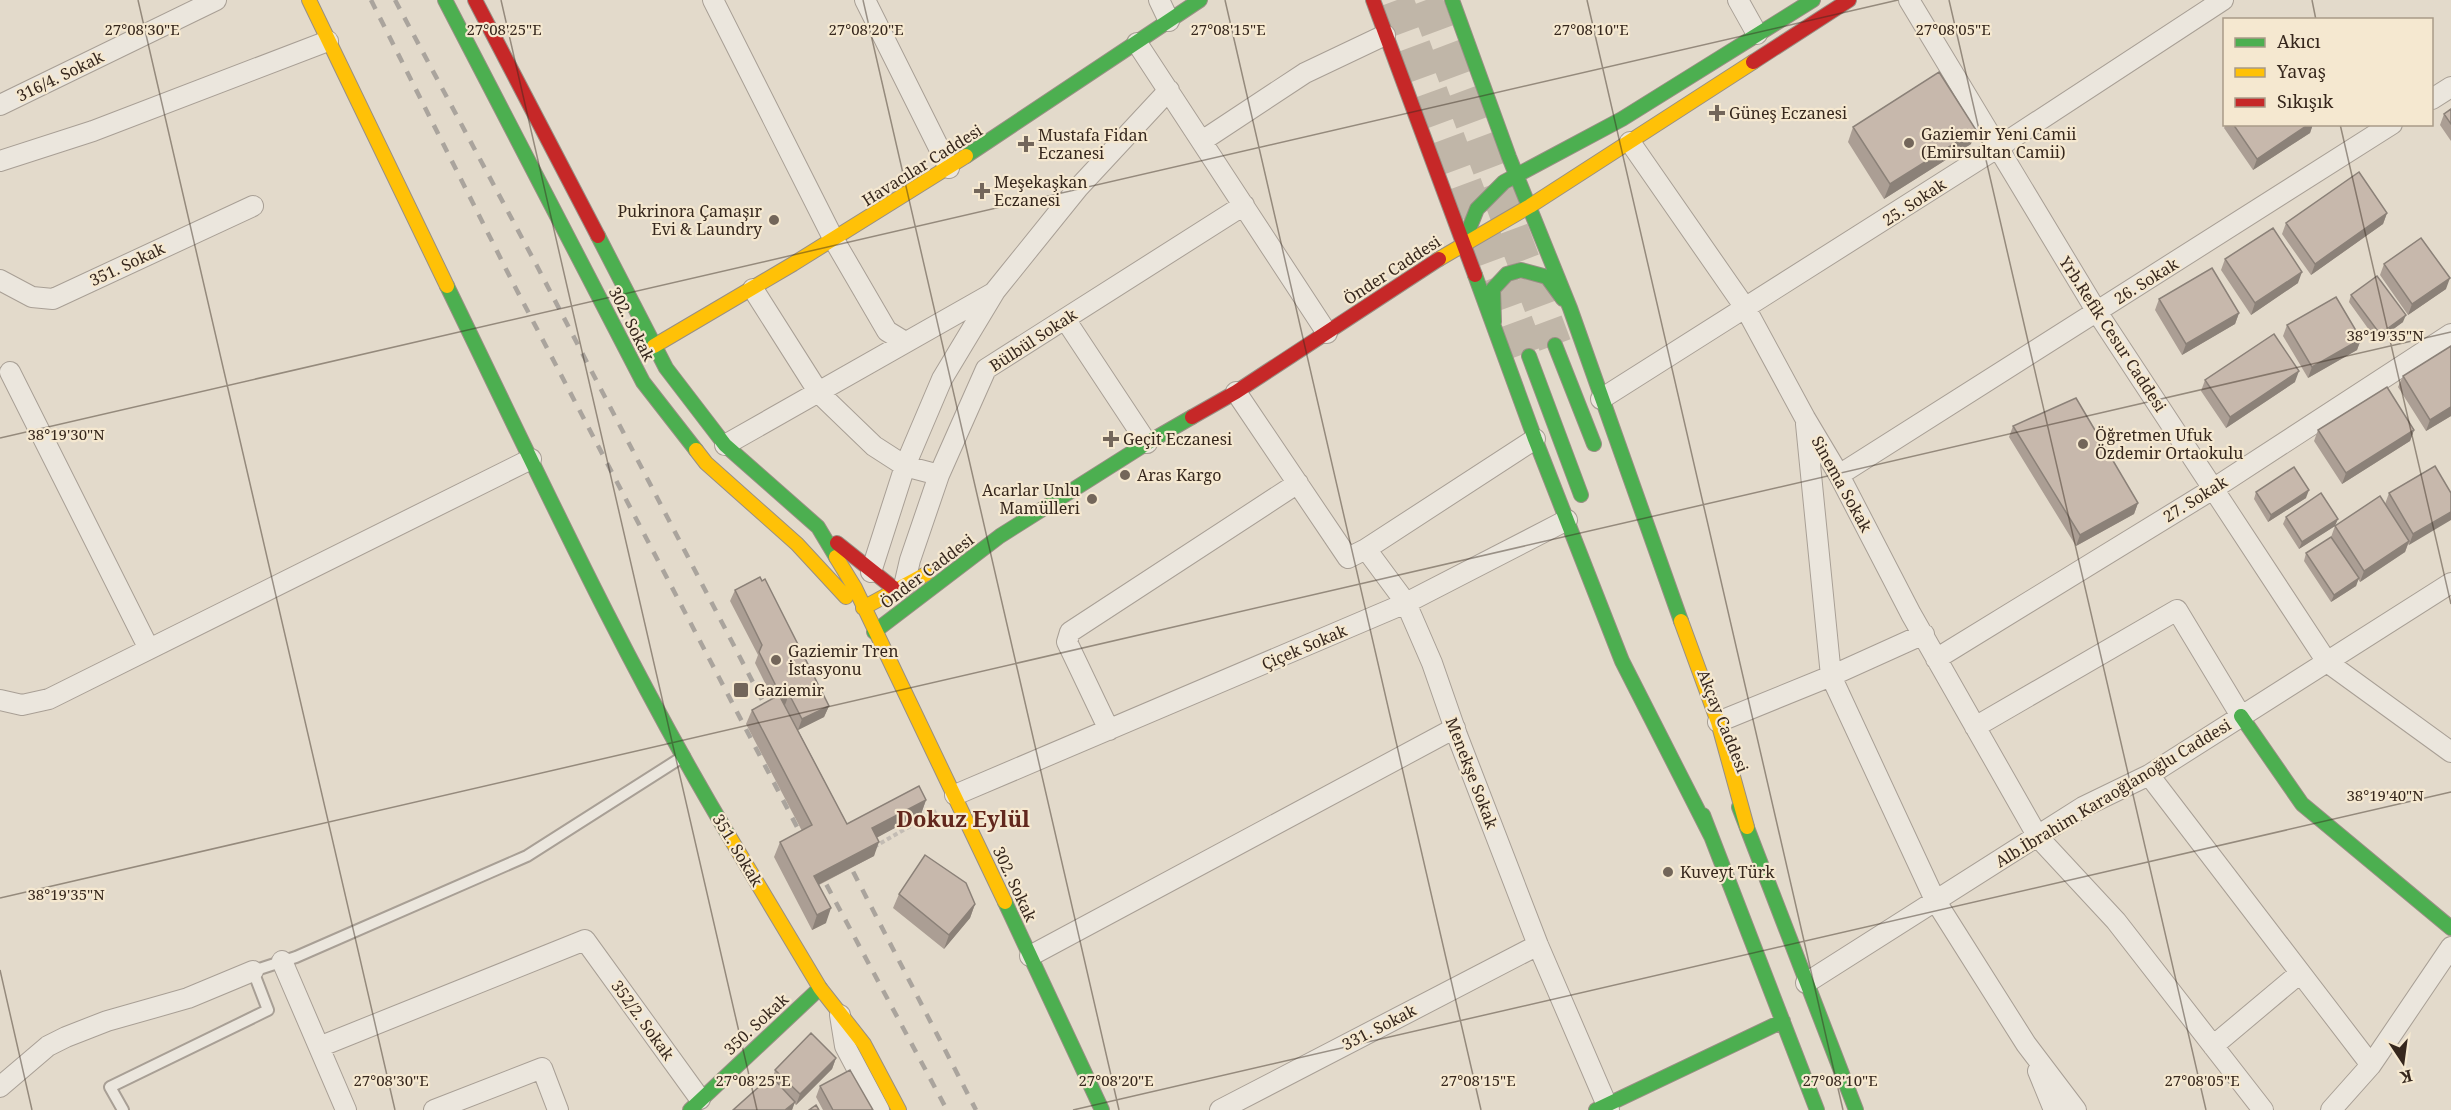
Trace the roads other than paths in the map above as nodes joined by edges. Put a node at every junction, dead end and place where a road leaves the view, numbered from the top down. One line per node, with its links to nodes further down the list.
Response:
1 (216, 0): 24 (street, 316/4. Sokak)
2 (309, 0): 19 (main road, 351. Sokak)
3 (445, 0): 75 (main road, 302. Sokak)
4 (475, 0): 49 (main road, 302. Sokak)
5 (713, 0): 35 (street)
6 (865, 0): 30 (street)
7 (1159, 0): 16 (street)
8 (1200, 0): 16 (main road, Havacılar Caddesi)
9 (1373, 0): 18 (main road)
10 (1452, 0): 31 (main road)
11 (1738, 0): 17 (street)
12 (1813, 0): 17 (main road, Önder Caddesi)
13 (1849, 0): 27 (main road)
14 (1909, 0): 28 (street, Yrb.Refik Cesur Caddesi)
15 (2223, 0): 28 (street, 25. Sokak)
16 (1169, 21): 20 (main road, Havacılar Caddesi)
17 (1757, 34): 31 (main road, Önder Caddesi)
18 (1385, 35): 26 (street); 36 (main road)
19 (328, 41): 29 (street); 60 (main road, 351. Sokak)
20 (1137, 43): 22 (street); 30 (main road, Havacılar Caddesi)
21 (2451, 87): 23 (street)
22 (1169, 90): 26 (street); 39 (street)
23 (2433, 98)
24 (0, 105)
25 (2388, 126): 42 (street, 26. Sokak)
26 (1202, 141): 32 (street)
27 (1630, 142): 34 (main road); 41 (street, Sinema Sokak)
28 (1997, 148): 41 (street, 25. Sokak); 42 (street, Yrb.Refik Cesur Caddesi)
29 (0, 161)
30 (949, 168): 35 (main road, Havacılar Caddesi)
31 (1517, 177): 34 (main road); 36 (main road, Önder Caddesi)
32 (1244, 205): 43 (street, Bülbül Sokak); 45 (street)
33 (253, 206): 37 (street, 351. Sokak)
34 (1530, 206): 36 (main road); 40 (main road)
35 (834, 240): 38 (main road, Havacılar Caddesi); 47 (street)
36 (1463, 244): 44 (main road); 45 (main road, Önder Caddesi)
37 (0, 280)
38 (753, 289): 49 (main road, Havacılar Caddesi); 53 (street)
39 (995, 291): 47 (street); 61 (street)
40 (1570, 308): 44 (main road); 54 (main road)
41 (1746, 309): 54 (street, 25. Sokak); 55 (street, Sinema Sokak)
42 (2097, 312): 63 (street, 26. Sokak); 65 (street, Yrb.Refik Cesur Caddesi)
43 (1065, 319): 57 (street); 62 (street, Bülbül Sokak)
44 (1495, 330): 56 (main road)
45 (1327, 333): 52 (main road, Önder Caddesi)
46 (2451, 334): 65 (street, 27. Sokak)
47 (905, 342): 53 (street)
48 (1555, 345): 59 (main road)
49 (654, 346): 58 (main road, 302. Sokak)
50 (1528, 356): 66 (main road)
51 (10, 372): 78 (street)
52 (1236, 392): 57 (main road, Önder Caddesi); 64 (street)
53 (819, 393): 58 (street); 61 (street)
54 (1601, 399): 86 (main road)
55 (1805, 418): 63 (street, Sinema Sokak); 82 (street)
56 (1535, 439): 67 (main road); 70 (street)
57 (1147, 443): 69 (main road, Önder Caddesi)
58 (725, 445): 68 (main road, 302. Sokak)
59 (1599, 455)
60 (531, 459): 78 (street); 91 (main road, 351. Sokak)
61 (905, 466): 62 (street); 71 (street)
62 (939, 475): 73 (street, Bülbül Sokak)
63 (1839, 475): 77 (street, Sinema Sokak)
64 (1298, 483): 70 (street); 89 (street)
65 (2213, 489): 80 (street, 27. Sokak); 81 (street, Yrb.Refik Cesur Caddesi)
66 (1588, 512)
67 (1567, 520): 74 (street); 95 (main road)
68 (818, 527): 71 (main road); 75 (main road, 302. Sokak)
69 (1000, 536): 73 (main road, Önder Caddesi); 76 (main road, Önder Caddesi)
70 (1366, 549): 74 (street)
71 (871, 572): 73 (main road)
72 (2451, 583): 81 (street, Alb.İbrahim Karaoğlanoğlu Caddesi)
73 (900, 588): 75 (main road, Önder Caddesi)
74 (1406, 603): 88 (street, Menekşe Sokak); 89 (street, Çiçek Sokak)
75 (863, 609): 76 (main road, 302. Sokak)
76 (874, 632): 93 (main road, 302. Sokak)
77 (1924, 634): 80 (street, Sinema Sokak); 82 (street)
78 (149, 649): 83 (street)
79 (1677, 652): 94 (main road, Akçay Caddesi)
80 (1936, 659): 87 (street, Sinema Sokak)
81 (2327, 662): 85 (street, Alb.İbrahim Karaoğlanoğlu Caddesi); 90 (street)
82 (1831, 676): 86 (street); 97 (street)
83 (0, 700)
84 (1665, 713): 95 (main road)
85 (2241, 716): 87 (street); 92 (street, Alb.İbrahim Karaoğlanoğlu Caddesi); 98 (main road)
86 (1718, 722): 94 (main road)
87 (1975, 727): 96 (street, Sinema Sokak)
88 (1455, 728): 99 (street, Menekşe Sokak); 101 (street)
89 (1109, 730): 93 (street, Çiçek Sokak)
90 (2448, 746)
91 (684, 755): 102 (lane); 106 (main road, 351. Sokak)
92 (2149, 775): 96 (street, Alb.İbrahim Karaoğlanoğlu Caddesi); 104 (street)
93 (955, 795): 101 (main road, 302. Sokak)
94 (1747, 827): 105 (main road, Akçay Caddesi)
95 (1711, 836): 108 (main road)
96 (2038, 837): 97 (street, Alb.İbrahim Karaoğlanoğlu Caddesi); 110 (street, Sinema Sokak)
97 (1935, 900): 105 (street, Alb.İbrahim Karaoğlanoğlu Caddesi); 109 (street)
98 (2451, 928)
99 (1538, 945): 116 (street, Menekşe Sokak); 123 (street, 331. Sokak)
100 (2451, 948): 112 (street)
101 (1030, 956): 122 (main road, 302. Sokak)
102 (282, 961): 103 (lane); 111 (street)
103 (253, 971): 113 (street); 118 (lane)
104 (2300, 973): 110 (street); 112 (street)
105 (1806, 983): 125 (main road, Akçay Caddesi)
106 (820, 988): 107 (main road, 351. Sokak); 114 (main road, 350. Sokak)
107 (839, 1013): 120 (street); 121 (main road, 351. Sokak)
108 (1783, 1021): 116 (main road); 124 (main road)
109 (2026, 1044): 126 (street); 127 (street)
110 (2213, 1046): 128 (street, Sinema Sokak)
111 (319, 1047): 114 (street, 352/2. Sokak); 117 (street)
112 (2371, 1065): 129 (street)
113 (0, 1087)
114 (695, 1104)
115 (445, 1108): 119 (street)
116 (1604, 1108)
117 (344, 1109)
118 (123, 1110)
119 (558, 1110)
120 (879, 1110)
121 (899, 1110)
122 (1102, 1110)
123 (1220, 1110)
124 (1817, 1110)
125 (1856, 1110)
126 (2054, 1110)
127 (2076, 1110)
128 (2263, 1110)
129 (2331, 1110)

